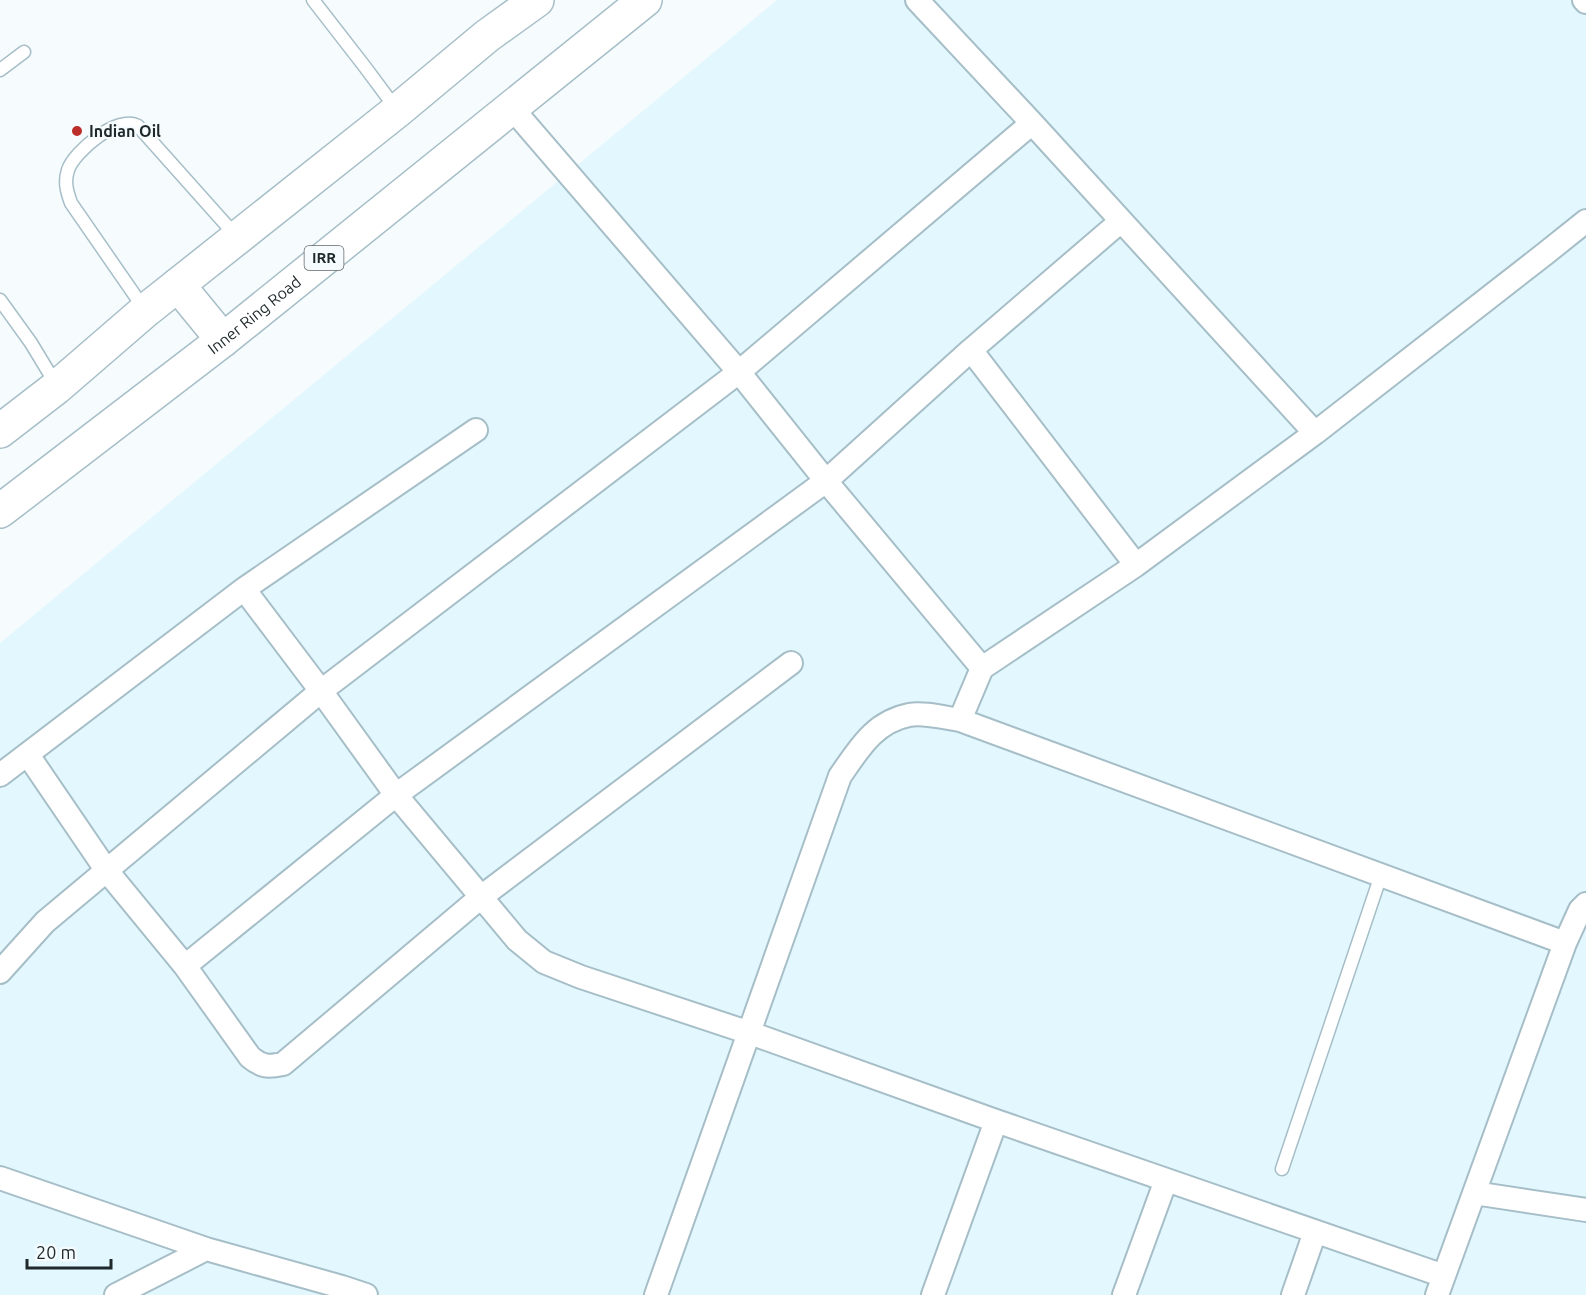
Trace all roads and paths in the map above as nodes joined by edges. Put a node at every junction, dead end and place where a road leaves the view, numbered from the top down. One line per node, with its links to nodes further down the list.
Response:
1 (313, 0): 8 (lane)
2 (537, 0): 8 (highway)
3 (645, 0): 7 (highway, Inner Ring Road / IRR)
4 (917, 0): 9 (street)
5 (24, 52): 6 (lane)
6 (0, 70)
7 (511, 107): 16 (highway, Inner Ring Road / IRR); 18 (street)
8 (397, 111): 12 (highway)
9 (1032, 123): 11 (street); 18 (street)
10 (1586, 220): 22 (street)
11 (1121, 221): 17 (street); 22 (street)
12 (238, 238): 13 (highway); 15 (lane)
13 (178, 285): 15 (highway); 16 (highway)
14 (0, 300): 19 (lane)
15 (145, 311): 19 (highway)
16 (223, 340): 24 (highway, Inner Ring Road / IRR)
17 (971, 350): 23 (street); 25 (street)
18 (740, 372): 23 (street); 29 (street)
19 (57, 387): 21 (highway)
20 (476, 430): 26 (street)
21 (0, 431)
22 (1315, 432): 25 (street)
23 (826, 481): 28 (street); 33 (street)
24 (0, 510)
25 (1136, 565): 28 (street)
26 (244, 589): 29 (street); 31 (street)
27 (791, 663): 36 (street)
28 (982, 668): 30 (street)
29 (321, 691): 33 (street); 34 (street)
30 (960, 720): 35 (street); 41 (street)
31 (28, 755): 32 (street); 34 (street)
32 (0, 776)
33 (396, 795): 36 (street); 39 (street)
34 (107, 871): 39 (street); 40 (street)
35 (1381, 875): 38 (street); 43 (lane)
36 (480, 897): 39 (street); 41 (street)
37 (1586, 904): 38 (street)
38 (1565, 943): 46 (street)
39 (185, 966)
40 (0, 972)
41 (750, 1033): 42 (street); 53 (street)
42 (996, 1121): 45 (street); 54 (street)
43 (1282, 1169)
44 (0, 1178): 49 (street)
45 (1166, 1180): 48 (street); 55 (street)
46 (1474, 1193): 47 (street); 50 (street)
47 (1586, 1210)
48 (1316, 1232): 50 (street); 56 (street)
49 (206, 1249): 51 (street); 52 (street)
50 (1440, 1286)
51 (116, 1295)
52 (366, 1295)
53 (656, 1295)
54 (933, 1295)
55 (1124, 1295)
56 (1293, 1295)

